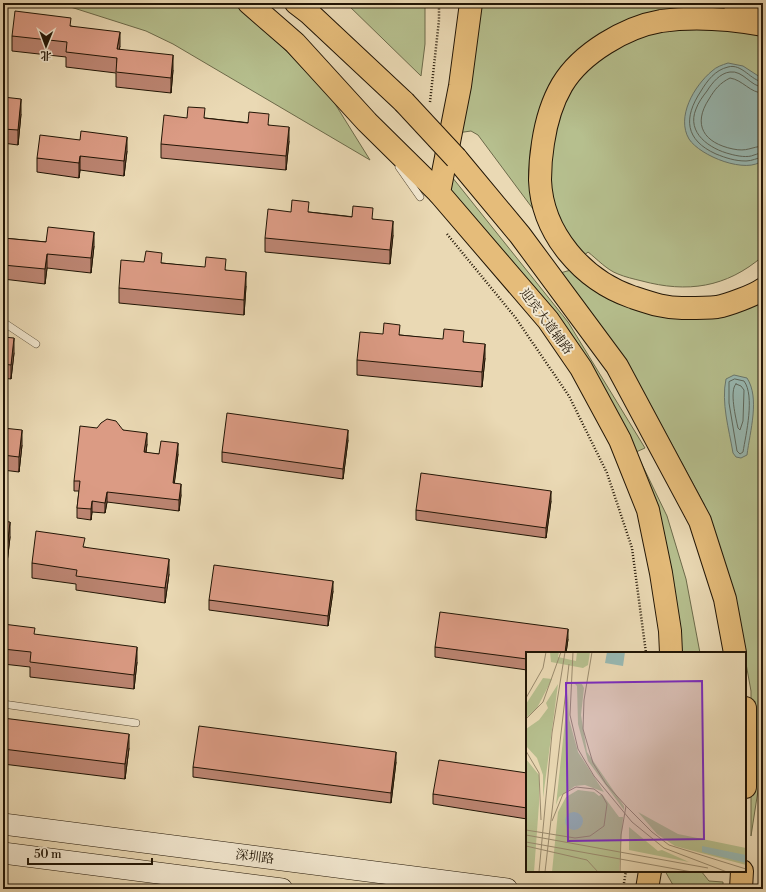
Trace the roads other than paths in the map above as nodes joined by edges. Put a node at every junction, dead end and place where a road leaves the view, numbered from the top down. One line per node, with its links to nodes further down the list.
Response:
1 (250, 3): 7 (main road, 迎宾大道辅路)
2 (296, 3): 12 (main road, bridge)
3 (471, 3): 7 (main road)
4 (734, 3): 5 (main road)
5 (763, 16)
6 (763, 25): 8 (main road)
7 (430, 195): 11 (main road, 迎宾大道辅路)
8 (763, 289)
9 (3, 322): 10 (lane)
10 (36, 344)
11 (671, 652)
12 (735, 652)
13 (3, 704): 14 (lane)
14 (136, 723)
15 (3, 824): 19 (street, 深圳路)
16 (3, 853): 18 (street)
17 (650, 872): 20 (main road)
18 (282, 889)
19 (507, 889)
20 (646, 889)

